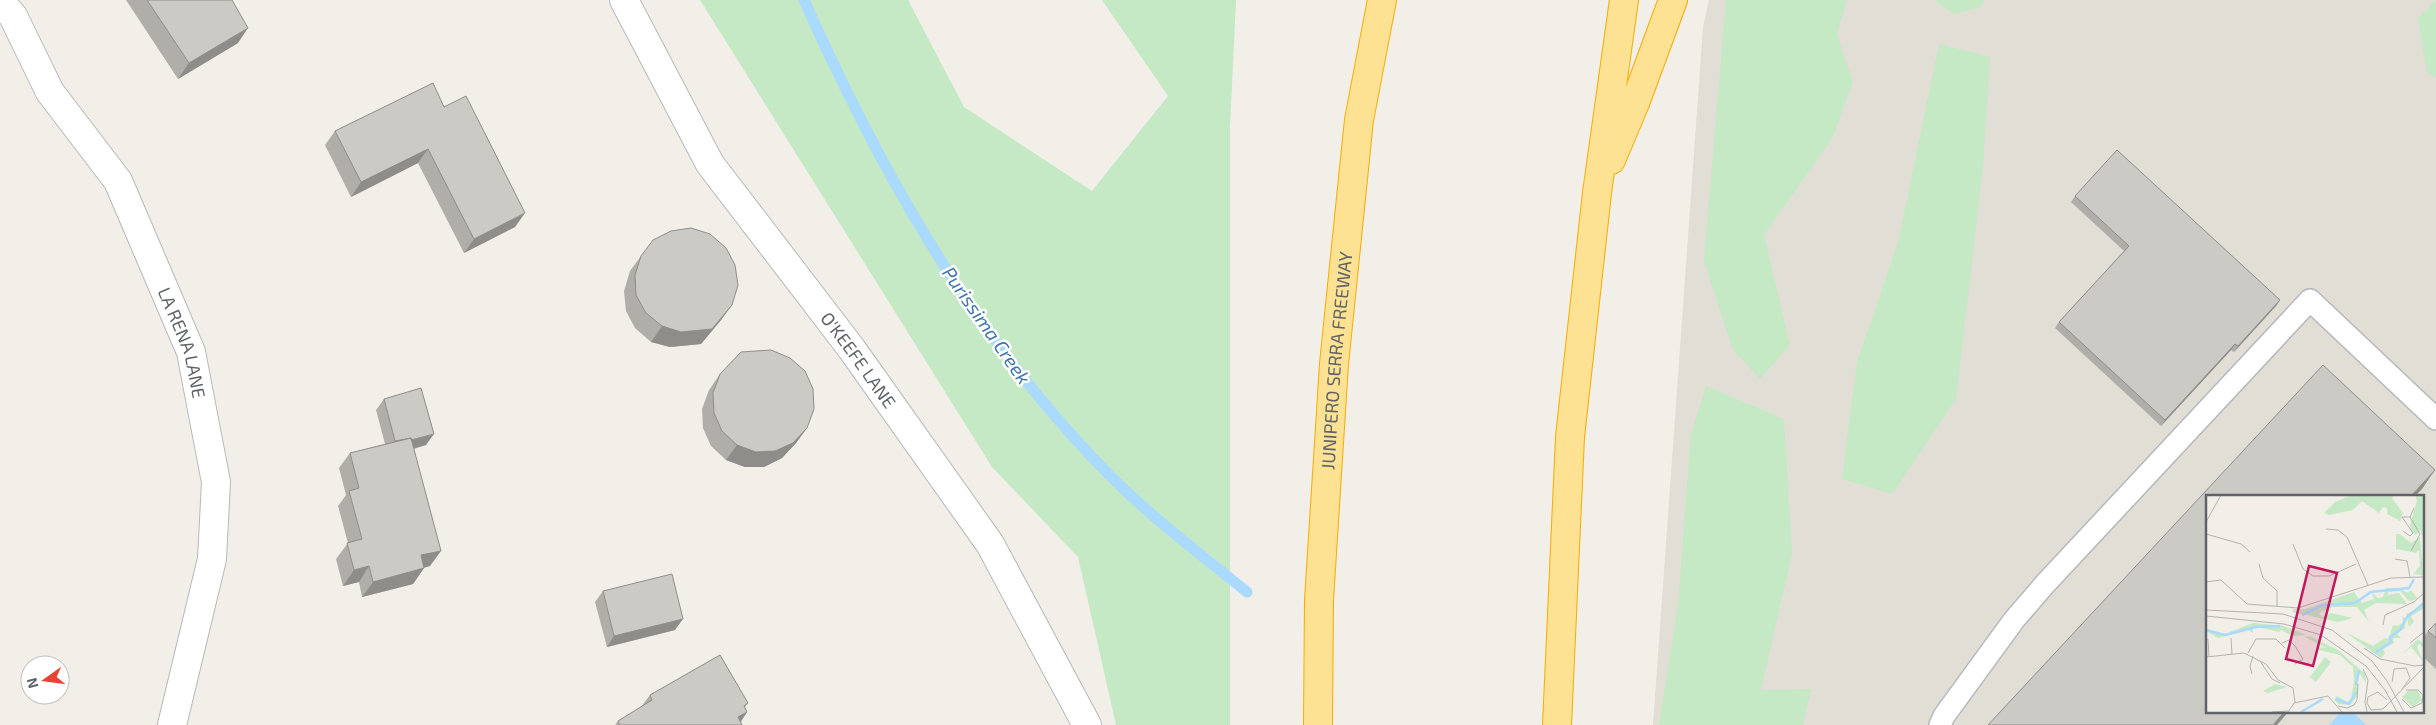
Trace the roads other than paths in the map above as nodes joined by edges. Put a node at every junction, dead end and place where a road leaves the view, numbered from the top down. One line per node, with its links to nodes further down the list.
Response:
1 (624, 0): 9 (street, O'KEEFE LANE)
2 (1382, 0): 10 (highway, JUNIPERO SERRA FREEWAY)
3 (1624, 0): 6 (highway)
4 (1673, 0): 6 (highway)
5 (0, 1): 8 (street, LA RENA LANE)
6 (1597, 194): 11 (highway)
7 (2436, 420): 12 (lane)
8 (172, 725)
9 (1087, 725)
10 (1318, 725)
11 (1557, 725)
12 (1940, 725)

